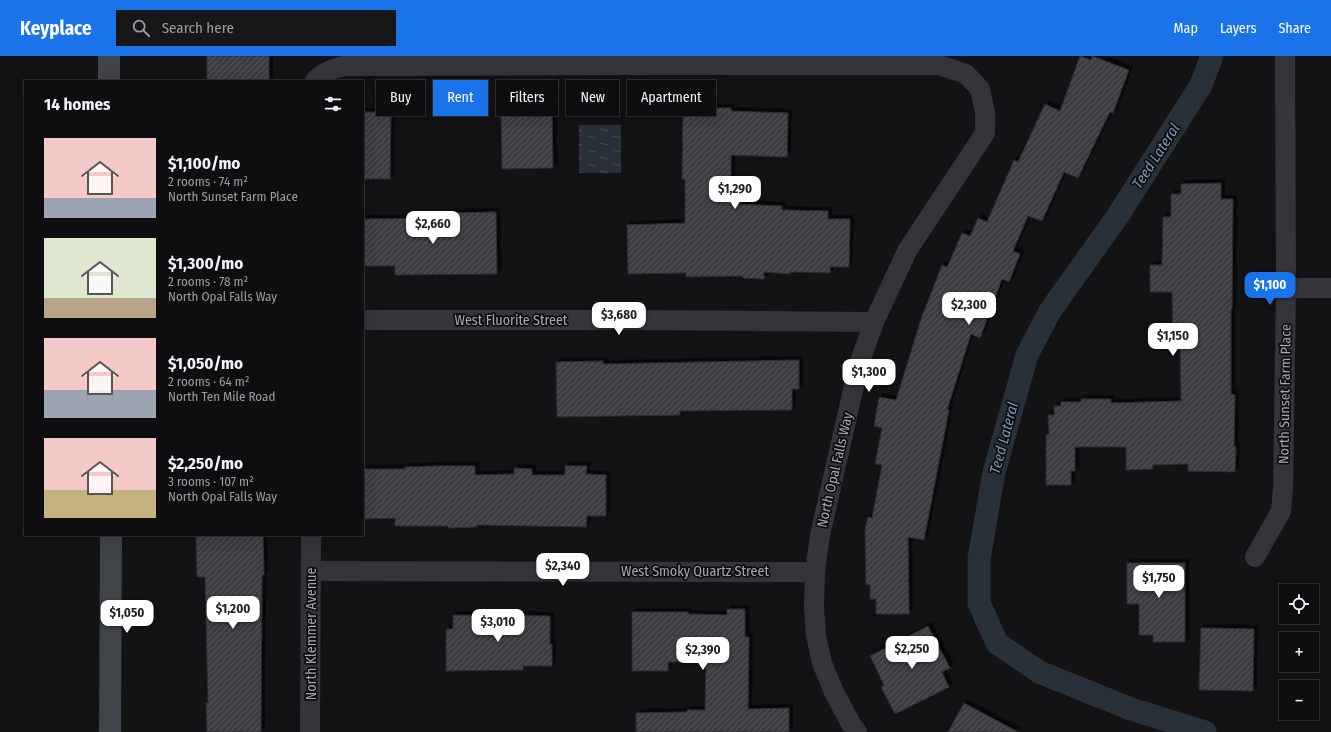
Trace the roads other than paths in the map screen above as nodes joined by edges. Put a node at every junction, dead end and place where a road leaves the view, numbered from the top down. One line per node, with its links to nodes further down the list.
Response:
1 (109, 56): 6 (main road)
2 (1285, 56): 7 (street, North Sunset Farm Place)
3 (619, 60): 4 (street); 5 (street)
4 (653, 60): 10 (street, North Opal Falls Way)
5 (317, 78)
6 (109, 80)
7 (1286, 288): 8 (street); 13 (street, North Sunset Farm Place)
8 (1331, 288)
9 (364, 320): 10 (street, West Fluorite Street)
10 (874, 322): 15 (street, North Opal Falls Way)
11 (111, 536): 16 (main road)
12 (311, 536): 14 (street, North Klemmer Avenue)
13 (1255, 557)
14 (311, 571): 15 (street, West Smoky Quartz Street); 17 (street, North Klemmer Avenue)
15 (815, 572): 18 (street, North Opal Falls Way)
16 (110, 732)
17 (310, 732)
18 (856, 732)

